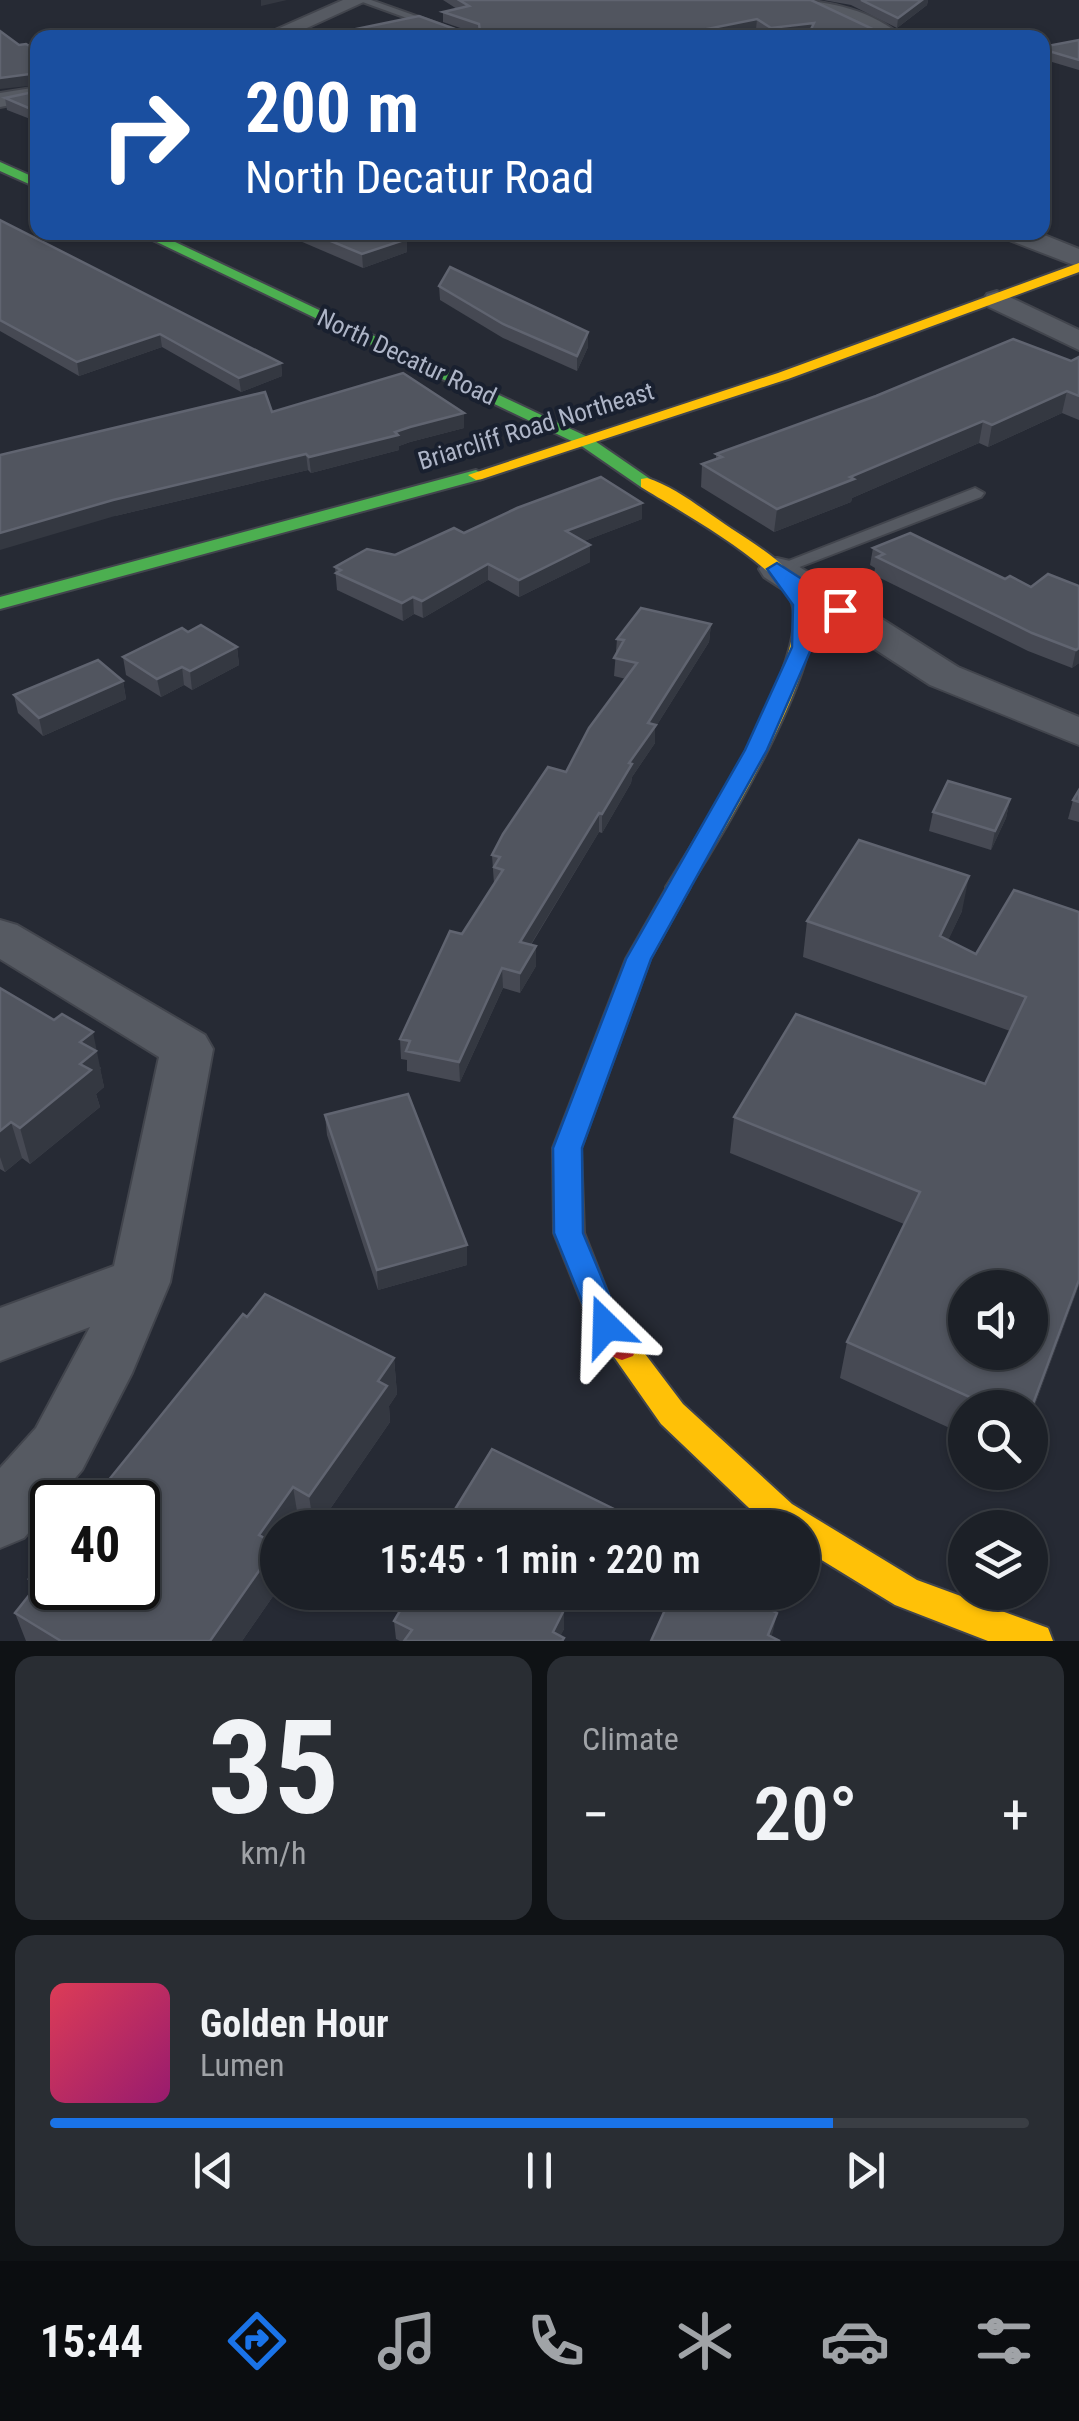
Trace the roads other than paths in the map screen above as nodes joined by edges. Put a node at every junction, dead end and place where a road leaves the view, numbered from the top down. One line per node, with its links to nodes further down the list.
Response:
1 (361, 0): 3 (street); 4 (lane)
2 (800, 0): 5 (street)
3 (287, 30)
4 (450, 30)
5 (878, 30)
6 (30, 94): 7 (street)
7 (0, 100)
8 (0, 166): 9 (main road)
9 (30, 180)
10 (159, 240): 16 (main road, North Decatur Road)
11 (1033, 240): 12 (street)
12 (1079, 258)
13 (1079, 268): 14 (main road, Briarcliff Road Northeast)
14 (997, 300): 15 (street); 16 (main road, Briarcliff Road Northeast)
15 (1079, 341)
16 (586, 442): 18 (main road, North Decatur Road); 19 (main road, Briarcliff Road Northeast)
17 (975, 493): 18 (lane)
18 (777, 569): 20 (street, North Decatur Road); 24 (main road)
19 (0, 603)
20 (1079, 732)
21 (0, 937): 22 (street)
22 (140, 1282): 23 (street); 25 (street)
23 (0, 1334)
24 (775, 1510)
25 (0, 1516)
26 (820, 1540): 27 (main road)
27 (1034, 1641)

